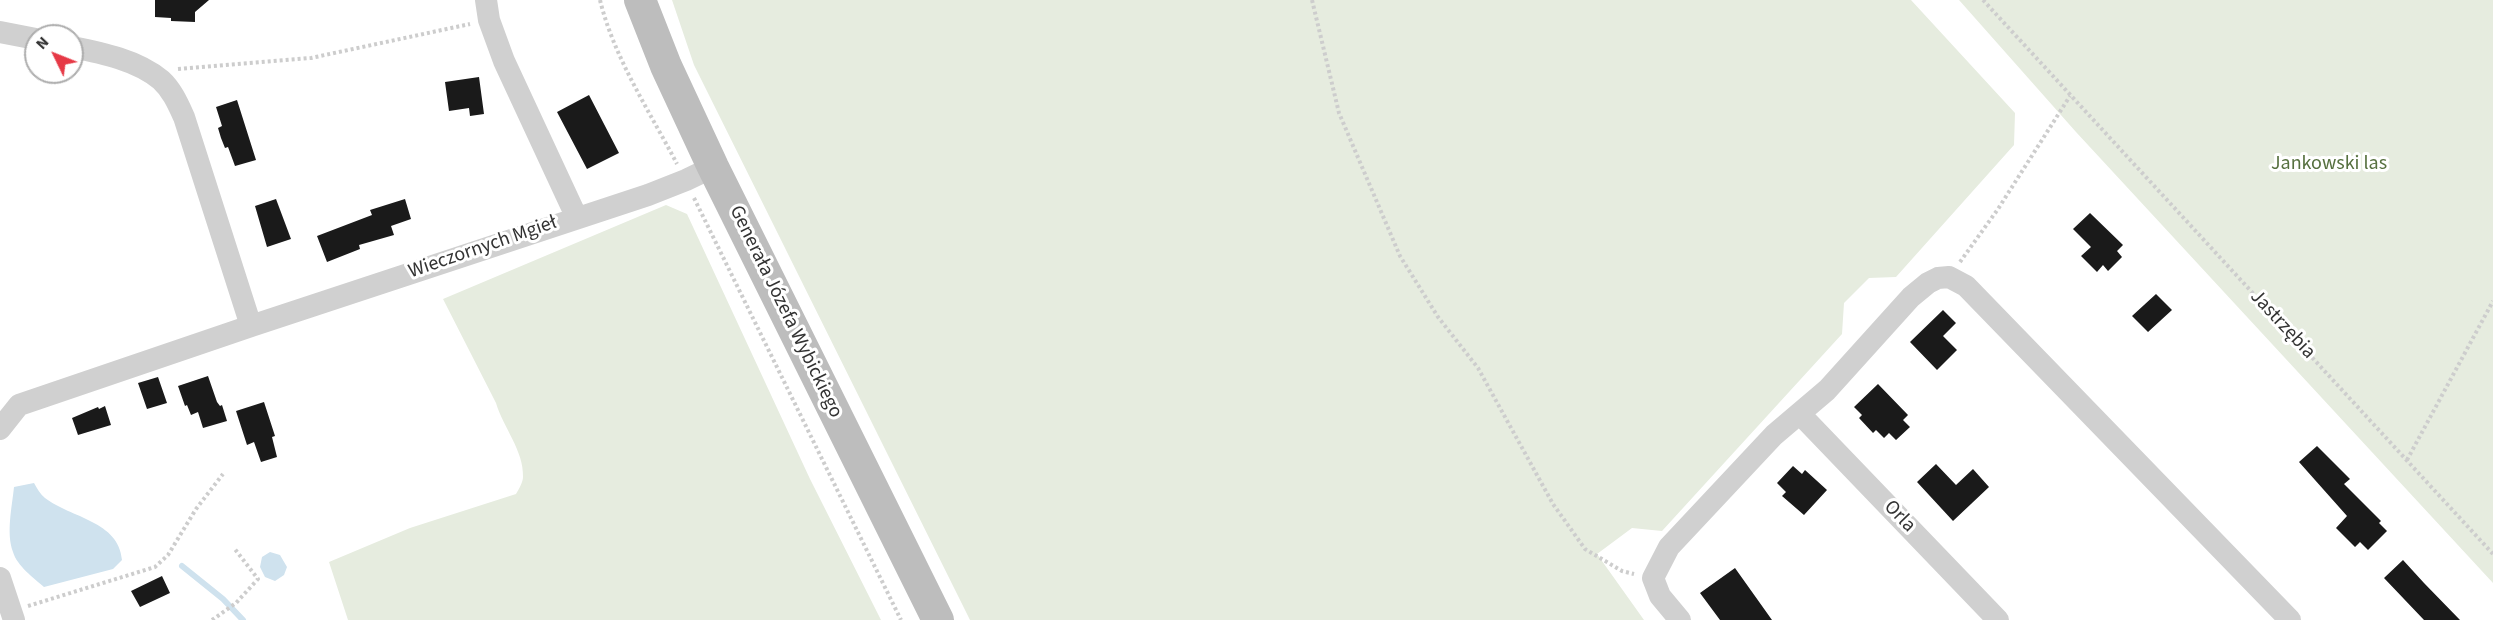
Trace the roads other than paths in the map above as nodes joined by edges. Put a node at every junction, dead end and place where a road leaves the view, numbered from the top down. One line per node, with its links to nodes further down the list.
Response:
1 (640, 0): 6 (main road, Generała Józefa Wybickiego)
2 (487, 10): 7 (street)
3 (0, 32): 4 (street)
4 (24, 37)
5 (84, 50): 8 (street)
6 (699, 174): 7 (street, Wieczornych Mgieł); 13 (main road, Generała Józefa Wybickiego)
7 (576, 216): 8 (street, Wieczornych Mgieł)
8 (251, 326): 10 (street, Wieczornych Mgieł)
9 (1800, 414): 14 (street); 15 (street, Orla); 16 (street)
10 (0, 429)
11 (0, 578): 12 (street)
12 (12, 615)
13 (938, 620)
14 (1680, 620)
15 (1998, 620)
16 (2290, 620)

